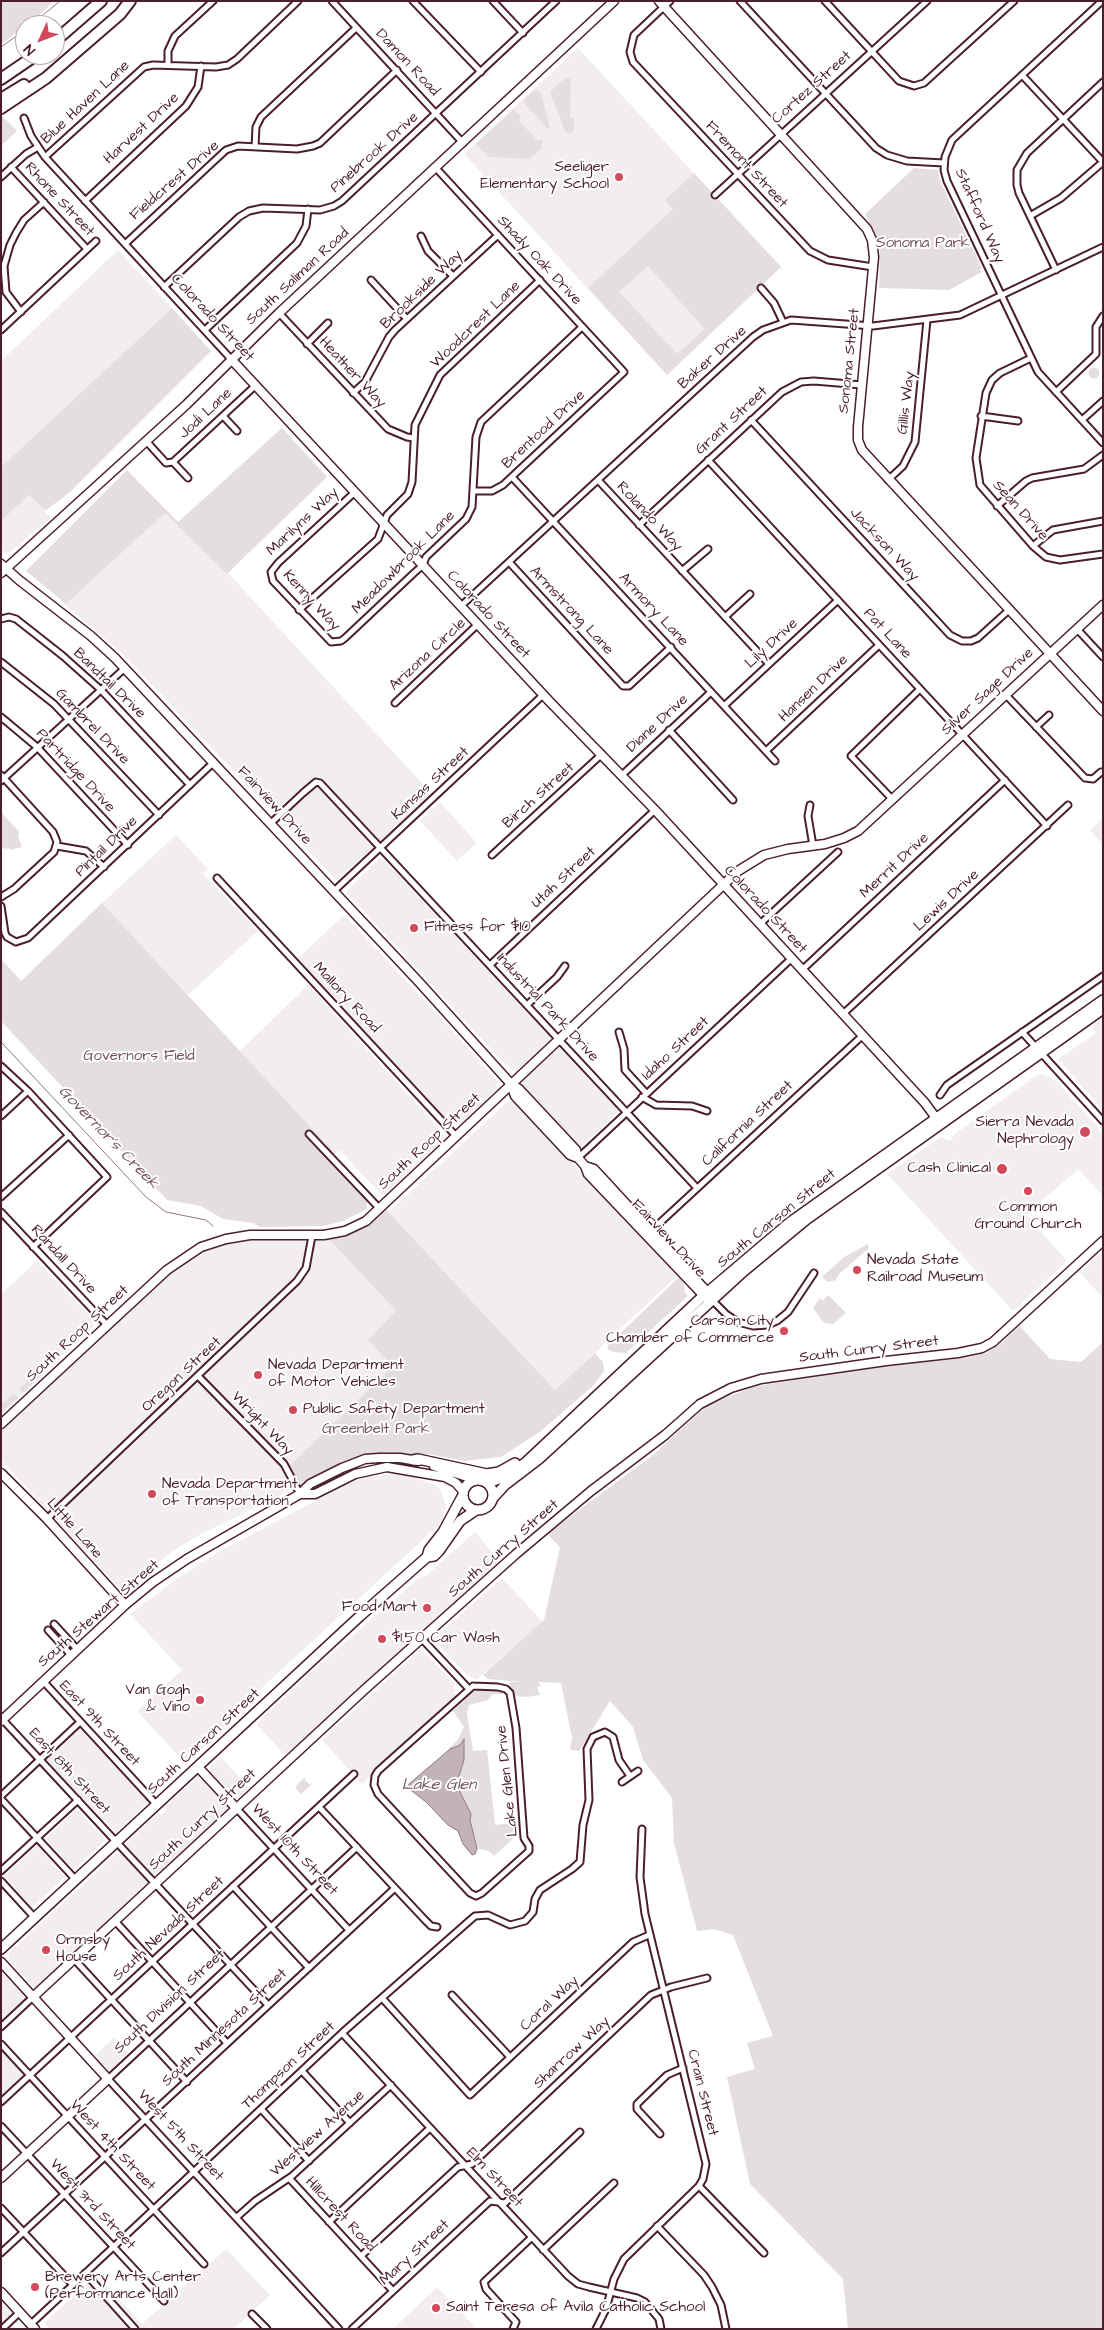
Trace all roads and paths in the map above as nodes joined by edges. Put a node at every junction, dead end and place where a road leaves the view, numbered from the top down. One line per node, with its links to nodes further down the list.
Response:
1 (99, 1): 16 (highway); 18 (highway)
2 (129, 1): 32 (highway); 33 (highway)
3 (212, 1): 23 (street)
4 (298, 1): 24 (street, Blue Haven Lane)
5 (332, 1): 17 (street, Damon Road)
6 (413, 1): 27 (street)
7 (494, 1): 19 (street)
8 (556, 1): 19 (street, Pinebrook Drive)
9 (614, 1): 38 (street, South Saliman Road)
10 (740, 1): 31 (street)
11 (825, 1): 20 (street)
12 (1014, 1): 20 (street)
13 (1102, 1): 28 (street, Stafford Way)
14 (926, 2): 20 (street, Cortez Street)
15 (664, 3): 37 (street, Sonoma Street); 46 (street, Fremont Street)
16 (65, 28)
17 (356, 28): 25 (street, Damon Road); 40 (street)
18 (65, 32)
19 (523, 33): 27 (street, Pinebrook Drive)
20 (872, 52): 31 (street, Cortez Street)
21 (15, 64): 26 (highway)
22 (21, 65): 29 (highway)
23 (168, 65): 24 (street, Blue Haven Lane); 41 (street, Blue Haven Lane)
24 (201, 66): 49 (street, Harvest Drive)
25 (397, 70): 34 (street, Damon Road); 40 (street, Fieldcrest Drive)
26 (1, 72)
27 (481, 72): 34 (street, Pinebrook Drive)
28 (1022, 75): 36 (street); 43 (street, Stafford Way)
29 (1, 79)
30 (1103, 82): 36 (street)
31 (825, 93): 37 (street, Cortez Street); 43 (street)
32 (1, 99)
33 (1, 108)
34 (436, 114): 38 (street, Damon Road); 51 (street, Pinebrook Drive)
35 (24, 118): 39 (street, Colorado Street)
36 (1063, 118): 42 (street); 52 (street)
37 (781, 134): 46 (street, Cortez Street); 59 (street, Sonoma Street)
38 (462, 143): 45 (street, South Saliman Road)
39 (38, 147): 41 (street, Colorado Street); 44 (street)
40 (255, 147): 56 (street, Fieldcrest Drive)
41 (45, 157): 49 (street, Colorado Street)
42 (1103, 162): 52 (street)
43 (944, 163): 66 (street, Stafford Way)
44 (12, 167): 47 (street); 50 (street, Rhone Street)
45 (435, 167): 53 (street, Shady Oak Drive); 68 (street, South Saliman Road)
46 (737, 174): 48 (street, Cortez Street); 59 (street, Fremont Street)
47 (1, 177)
48 (715, 195)
49 (85, 201): 56 (street, Colorado Street)
50 (44, 202): 58 (street, Rhone Street); 67 (street)
51 (308, 209): 64 (street, Pinebrook Drive); 77 (street)
52 (1030, 216): 60 (street)
53 (498, 235): 61 (street, Brookside Way); 63 (street, Shady Oak Drive)
54 (421, 236): 61 (street)
55 (96, 241): 58 (street)
56 (125, 244): 64 (street, Colorado Street)
57 (1103, 247): 60 (street, Baker Drive)
58 (88, 249): 67 (street)
59 (873, 267): 74 (street, Sonoma Street)
60 (1056, 270): 66 (street, Baker Drive)
61 (453, 276): 70 (street, Brookside Way)
62 (371, 280): 70 (street)
63 (540, 280): 75 (street, Shady Oak Drive); 93 (street, Woodcrest Lane)
64 (164, 286): 77 (street, Colorado Street)
65 (761, 288): 72 (street)
66 (1001, 295): 71 (street, Baker Drive); 79 (street, Stafford Way)
67 (21, 312): 76 (street)
68 (279, 313): 78 (street, Heather Way); 80 (street, South Saliman Road)
69 (1103, 316): 84 (street)
70 (407, 319): 85 (street, Brookside Way)
71 (927, 320): 74 (street, Baker Drive); 102 (street, Gillis Way)
72 (783, 322): 74 (street, Baker Drive); 101 (street, Baker Drive)
73 (328, 323): 78 (street)
74 (868, 326): 83 (street, Sonoma Street)
75 (582, 327): 81 (street, Shady Oak Drive); 103 (street, Meadowbrook Lane)
76 (1, 330)
77 (205, 330): 80 (street, Colorado Street)
78 (307, 344): 85 (street, Heather Way)
79 (1032, 358): 84 (street, Stafford Way); 88 (street, Sean Drive)
80 (232, 359): 82 (street, Colorado Street); 94 (street, South Saliman Road)
81 (624, 372): 99 (street, Brentood Drive)
82 (256, 385): 87 (street, Jodi Lane); 104 (street, Colorado Street)
83 (862, 386): 89 (street, Grant Street); 102 (street, Sonoma Street)
84 (1056, 392): 90 (street, Stafford Way)
85 (353, 393): 93 (street, Heather Way)
86 (1103, 401): 90 (street)
87 (223, 416): 92 (street); 98 (street, Jodi Lane)
88 (981, 416): 91 (street); 105 (street, Sean Drive)
89 (751, 420): 97 (street, Grant Street); 123 (street, Jackson Way)
90 (1082, 420): 95 (street, Stafford Way)
91 (1018, 421)
92 (237, 431)
93 (414, 438): 108 (street, Woodcrest Lane)
94 (147, 442): 98 (street); 115 (street, South Saliman Road)
95 (1103, 443)
96 (1103, 455): 105 (street)
97 (708, 460): 109 (street, Grant Street); 119 (street, Pat Lane)
98 (174, 462): 100 (street)
99 (512, 477): 103 (street, Brentood Drive); 106 (street, Armory Lane)
100 (188, 478)
101 (598, 480): 106 (street, Baker Drive); 109 (street, Rolando Way)
102 (888, 480): 123 (street, Sonoma Street)
103 (474, 491): 114 (street, Meadowbrook Lane)
104 (355, 492): 108 (street, Colorado Street); 117 (street, Marilyns Way)
105 (997, 506): 110 (street, Sean Drive)
106 (553, 521): 113 (street, Baker Drive); 130 (street, Armory Lane)
107 (1103, 521): 110 (street)
108 (385, 524): 114 (street, Colorado Street); 122 (street, Woodcrest Lane)
109 (639, 525): 116 (street, Rolando Way)
110 (1033, 546): 112 (street, Sean Drive)
111 (708, 549): 116 (street, Rolando Way)
112 (1103, 554)
113 (509, 562): 121 (street, Baker Drive); 130 (street, Armstrong Lane)
114 (423, 565): 121 (street, Colorado Street); 128 (street, Meadowbrook Lane)
115 (3, 569): 135 (street, Fairview Drive)
116 (682, 571): 124 (street, Rolando Way)
117 (271, 572): 122 (street, Kenny Way)
118 (750, 594): 124 (street)
119 (838, 600): 129 (street, Pat Lane); 134 (street, Lily Drive)
120 (1103, 605): 127 (street, Silver Sage Drive)
121 (461, 606): 126 (street, Colorado Street)
122 (300, 610): 128 (street, Kenny Way)
123 (1008, 610): 131 (street, Sonoma Street)
124 (725, 617): 134 (street, Rolando Way)
125 (1, 619): 137 (street, Bandtail Drive)
126 (478, 624): 139 (street, Colorado Street); 141 (street, Arizona Circle)
127 (1077, 629): 131 (street, Silver Sage Drive); 132 (street)
128 (336, 642)
129 (879, 645): 136 (street, Pat Lane); 151 (street, Hansen Drive)
130 (671, 648): 138 (street, Armory Lane)
131 (1050, 654): 140 (street, Silver Sage Drive); 143 (street, Sonoma Street)
132 (1103, 657)
133 (1, 662): 146 (street, Gambrel Drive)
134 (769, 664): 142 (street, Lily Drive)
135 (125, 668): 137 (street); 153 (street, Fairview Drive)
136 (920, 689): 149 (street, Pat Lane); 161 (street)
137 (101, 690): 146 (street); 159 (street, Bandtail Drive)
138 (711, 692): 142 (street, Armory Lane); 148 (street, Diane Drive)
139 (544, 695): 152 (street, Colorado Street); 172 (street, Kansas Street)
140 (1006, 695): 147 (street); 149 (street, Silver Sage Drive)
141 (395, 703)
142 (724, 706): 151 (street, Armory Lane)
143 (1103, 711)
144 (1050, 715): 147 (street)
145 (1, 717): 150 (street, Partridge Drive)
146 (68, 718): 150 (street); 165 (street, Gambrel Drive)
147 (1036, 727): 155 (street)
148 (669, 730): 156 (street, Diane Drive); 160 (street)
149 (963, 735): 158 (street, Pat Lane); 161 (street, Silver Sage Drive)
150 (37, 747): 157 (street); 169 (street, Partridge Drive)
151 (766, 751): 154 (street, Armory Lane)
152 (602, 754): 156 (street, Colorado Street); 174 (street, Birch Street)
153 (214, 762): 159 (street, Pintail Drive); 166 (street, Fairview Drive)
154 (775, 762)
155 (1101, 772)
156 (622, 775): 164 (street, Colorado Street)
157 (2, 778): 170 (street)
158 (1005, 780): 167 (street, Pat Lane); 185 (street, Merrit Drive)
159 (190, 785): 165 (street, Pintail Drive)
160 (733, 800)
161 (893, 800): 168 (street, Silver Sage Drive)
162 (810, 805): 171 (street)
163 (1068, 806): 167 (street, Lewis Drive)
164 (655, 810): 177 (street, Colorado Street); 183 (street, Utah Street)
165 (159, 815): 169 (street, Pintail Drive)
166 (271, 823): 172 (street, Industrial Park Drive); 178 (street, Fairview Drive)
167 (1047, 826): 190 (street, Lewis Drive)
168 (856, 832): 171 (street, South Roop Street)
169 (128, 845): 175 (street, Pintail Drive)
170 (57, 846): 175 (street); 179 (street)
171 (813, 846): 177 (street, South Roop Street)
172 (381, 848): 178 (street, Kansas Street); 183 (street, Industrial Park Drive)
173 (838, 852): 181 (street)
174 (492, 856)
175 (104, 868): 180 (street, Pintail Drive)
176 (217, 878): 208 (street, Mallory Road)
177 (723, 885): 181 (street, Colorado Street); 194 (street, South Roop Street)
178 (334, 891): 197 (street, Fairview Drive)
179 (1, 897)
180 (1, 906)
181 (760, 924): 182 (street, Colorado Street)
182 (792, 958): 185 (street, Colorado Street); 199 (street, Idaho Street)
183 (490, 965): 188 (street, Industrial Park Drive)
184 (565, 966): 188 (street)
185 (802, 970): 190 (street, Colorado Street)
186 (1103, 976): 192 (street)
187 (1103, 1000): 195 (main road, South Carson Street)
188 (527, 1005): 194 (street, Industrial Park Drive)
189 (1103, 1009): 195 (main road, South Carson Street)
190 (843, 1014): 193 (street, Colorado Street)
191 (619, 1032): 199 (street)
192 (1022, 1032): 195 (street); 200 (street)
193 (862, 1036): 205 (street, Colorado Street); 211 (street, California Street)
194 (558, 1038): 197 (street, South Roop Street); 202 (street, Industrial Park Drive)
195 (1038, 1051): 204 (street); 205 (main road, South Carson Street)
196 (1, 1066): 198 (street)
197 (511, 1084): 208 (street, South Roop Street); 209 (street, Fairview Drive)
198 (28, 1091): 203 (street); 207 (street)
199 (644, 1095): 201 (street); 202 (street, Idaho Street)
200 (940, 1095)
201 (707, 1111)
202 (626, 1112): 209 (street, Idaho Street); 211 (street, Industrial Park Drive)
203 (1, 1116)
204 (1103, 1120)
205 (938, 1121): 220 (main road, South Carson Street)
206 (309, 1134): 213 (street)
207 (69, 1135): 212 (street); 218 (street)
208 (456, 1136): 213 (street, South Roop Street)
209 (578, 1158): 210 (street, Fairview Drive)
210 (586, 1166): 215 (street, Fairview Drive); 220 (street, Fairview Drive)
211 (697, 1188): 215 (street, California Street)
212 (1, 1198)
213 (380, 1209): 216 (street, South Roop Street)
214 (1, 1212): 218 (street, Randall Drive)
215 (651, 1231): 220 (street, Fairview Drive)
216 (312, 1236): 221 (street, South Roop Street); 222 (street, Oregon Street)
217 (1103, 1241): 241 (street, South Curry Street)
218 (34, 1247): 221 (street, Randall Drive)
219 (814, 1273): 220 (street)
220 (708, 1296): 223 (main road, South Carson Street)
221 (107, 1325): 224 (street, South Roop Street)
222 (199, 1376): 231 (street, Wright Way); 234 (street, Oregon Street)
223 (624, 1376): 225 (main road, South Carson Street); 232 (main road, South Carson Street)
224 (1, 1424)
225 (561, 1430): 226 (main road); 229 (main road, South Carson Street)
226 (413, 1460): 228 (street, South Stewart Street); 231 (street, South Stewart Street)
227 (1, 1473): 234 (street, Little Lane)
228 (476, 1480): 229 (main road); 230 (main road)
229 (488, 1483): 232 (main road)
230 (463, 1493): 231 (street, South Stewart Street); 233 (main road); 235 (main road, South Carson Street)
231 (300, 1494): 238 (street, South Stewart Street)
232 (493, 1498): 233 (main road)
233 (476, 1510): 236 (main road, South Carson Street)
234 (47, 1519): 238 (street, Little Lane)
235 (449, 1521): 236 (main road); 237 (main road, South Carson Street)
236 (440, 1551): 237 (main road, South Carson Street)
237 (428, 1557): 248 (main road, South Carson Street)
238 (125, 1605): 242 (street, South Stewart Street)
239 (54, 1624): 242 (street)
240 (48, 1630): 242 (street)
241 (422, 1639): 244 (street); 257 (street, South Curry Street)
242 (74, 1652): 243 (street, South Stewart Street)
243 (43, 1681): 245 (street, South Stewart Street); 246 (street, East 9th Street)
244 (469, 1688): 244 (street, Lake Glen Drive)
245 (2, 1720): 247 (street, East 8th Street)
246 (80, 1722): 247 (street); 255 (street, East 9th Street)
247 (40, 1760): 253 (street); 254 (street, East 8th Street)
248 (198, 1767): 255 (main road, South Carson Street); 257 (street, West 10th Street)
249 (638, 1771): 251 (street)
250 (354, 1774): 256 (street, South Nevada Street)
251 (630, 1776): 252 (street); 287 (street, Thompson Street)
252 (622, 1782)
253 (1, 1797): 259 (street)
254 (78, 1800): 259 (street); 260 (street, East 8th Street)
255 (157, 1805): 260 (main road, South Carson Street)
256 (319, 1807): 261 (street); 262 (street, South Nevada Street)
257 (237, 1809): 262 (street, West 10th Street); 266 (street, South Curry Street)
258 (642, 1829): 276 (street, Crain Street)
259 (37, 1838): 263 (street); 264 (street)
260 (117, 1842): 264 (main road, South Carson Street); 266 (street, East 8th Street)
261 (358, 1846): 268 (street); 269 (street, South Division Street)
262 (274, 1848): 267 (street, South Nevada Street); 269 (street, West 10th Street)
263 (1, 1871)
264 (76, 1880): 270 (main road, South Carson Street)
265 (1, 1882): 270 (street)
266 (155, 1884): 271 (street, South Curry Street); 272 (street, East 8th Street)
267 (233, 1886): 272 (street, South Nevada Street); 273 (street)
268 (395, 1888): 274 (street); 275 (street, South Minnesota Street)
269 (312, 1889): 273 (street, South Division Street); 275 (street, West 10th Street)
270 (35, 1918): 277 (main road, South Carson Street)
271 (115, 1921): 278 (street, South Curry Street); 279 (street)
272 (192, 1924): 279 (street, South Nevada Street); 281 (street, East 8th Street)
273 (271, 1927): 281 (street, South Division Street); 282 (street)
274 (437, 1927)
275 (349, 1930): 282 (street, South Minnesota Street)
276 (649, 1935): 284 (street, Crain Street); 297 (street, Coral Way)
277 (1, 1949)
278 (74, 1959): 286 (street, South Curry Street); 288 (street)
279 (152, 1961): 288 (street, South Nevada Street); 289 (street)
280 (1, 1962): 286 (street, West 5th Street)
281 (230, 1964): 289 (street, South Division Street); 290 (street, East 8th Street)
282 (308, 1968): 290 (street, South Minnesota Street)
283 (708, 1978): 284 (street, Sharrow Way)
284 (664, 1990): 298 (street, Crain Street); 316 (street, Sharrow Way)
285 (452, 1996): 297 (street)
286 (33, 1997): 291 (street, South Curry Street); 293 (street, West 5th Street)
287 (382, 1998): 292 (street, Thompson Street); 297 (street, Coral Way)
288 (112, 2000): 293 (street, South Nevada Street); 294 (street)
289 (190, 2002): 294 (street, South Division Street); 295 (street)
290 (268, 2005): 295 (street, South Minnesota Street)
291 (1, 2027)
292 (342, 2033): 299 (street, Thompson Street); 303 (street, Elm Street)
293 (71, 2038): 300 (street, South Nevada Street); 301 (street, West 5th Street)
294 (149, 2041): 301 (street, South Division Street); 302 (street)
295 (227, 2043): 302 (street, South Minnesota Street)
296 (1, 2044): 300 (street, West 4th Street)
297 (510, 2057)
298 (683, 2068): 312 (street); 321 (street, Crain Street)
299 (302, 2071): 305 (street, Thompson Street); 308 (street)
300 (30, 2075): 304 (street, South Nevada Street); 306 (street, West 4th Street)
301 (108, 2079): 306 (street, South Division Street); 307 (street, West 5th Street)
302 (187, 2082): 307 (street, South Minnesota Street)
303 (390, 2085): 308 (street, Westview Avenue); 310 (street, Elm Street)
304 (1, 2102)
305 (261, 2109): 315 (street, Hillcrest Road); 317 (street, Thompson Street)
306 (68, 2116): 313 (street, South Division Street); 314 (street, West 4th Street)
307 (146, 2119): 314 (street, South Minnesota Street); 317 (street, West 5th Street)
308 (350, 2123): 315 (street, Westview Avenue)
309 (1, 2126): 313 (street, West 3rd Street)
310 (430, 2128): 316 (street, Elm Street); 327 (street)
311 (580, 2132): 323 (street, Mary Street)
312 (660, 2134)
313 (27, 2154): 318 (street, South Division Street); 322 (street, West 3rd Street)
314 (105, 2157): 322 (street, South Minnesota Street); 325 (street, West 4th Street)
315 (308, 2161): 319 (street, Westview Avenue)
316 (465, 2165): 323 (street, Elm Street); 335 (street, Sharrow Way)
317 (195, 2172): 325 (street, Thompson Street); 326 (street, West 5th Street)
318 (1, 2178)
319 (289, 2178): 326 (street, Westview Avenue); 327 (street, Hillcrest Road)
320 (614, 2183): 332 (street)
321 (699, 2186): 328 (street); 334 (street)
322 (65, 2194): 329 (street, South Minnesota Street); 331 (street, West 3rd Street)
323 (498, 2202): 330 (street, Elm Street); 339 (street, Mary Street)
324 (1, 2208): 329 (street)
325 (154, 2209): 331 (street, Thompson Street); 336 (street, West 4th Street)
326 (237, 2217): 349 (street, West 5th Street)
327 (329, 2222): 335 (street, Hillcrest Road)
328 (657, 2226): 341 (street); 354 (street)
329 (24, 2232): 333 (street, South Minnesota Street); 338 (street)
330 (531, 2238): 332 (street, Elm Street); 351 (street)
331 (114, 2246): 337 (street, Thompson Street); 342 (street, West 3rd Street)
332 (543, 2250): 341 (street, Elm Street)
333 (1, 2253)
334 (764, 2253)
335 (361, 2256): 339 (street, Hillcrest Road)
336 (204, 2264)
337 (85, 2273): 338 (street, Thompson Street); 347 (street)
338 (73, 2285): 345 (street, Thompson Street)
339 (393, 2291): 350 (street, Mary Street)
340 (1, 2292): 343 (street)
341 (611, 2292): 352 (street); 353 (street, Elm Street)
342 (164, 2300)
343 (20, 2312): 345 (street); 346 (street)
344 (252, 2314): 348 (street)
345 (33, 2326)
346 (2, 2329)
347 (135, 2329)
348 (267, 2329)
349 (340, 2329)
350 (352, 2329)
351 (513, 2329)
352 (596, 2329)
353 (661, 2329)
354 (726, 2329)

